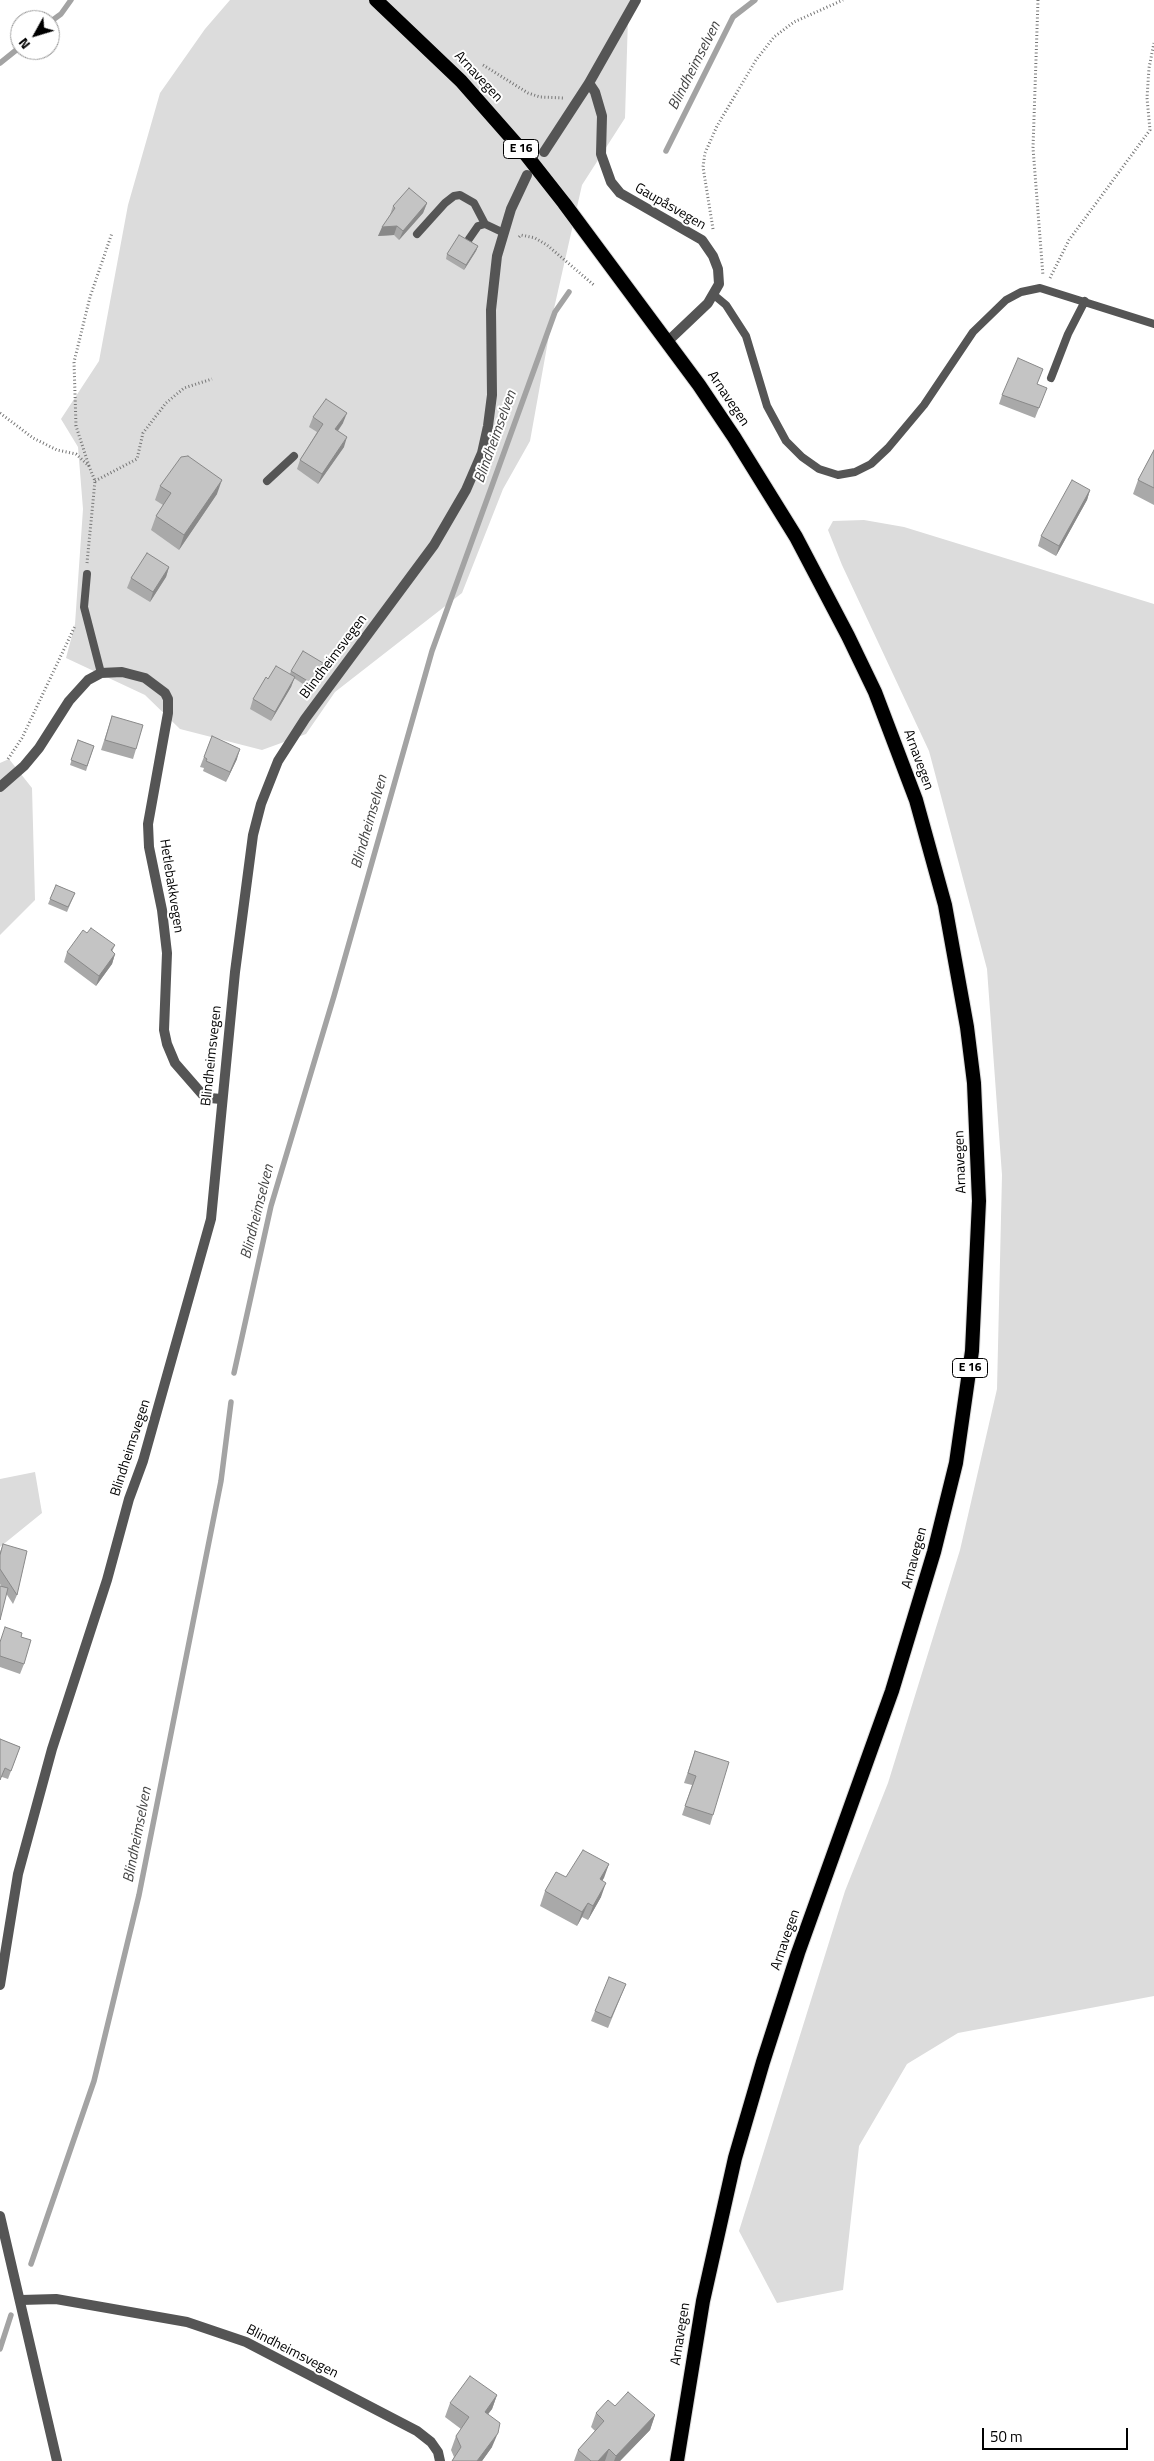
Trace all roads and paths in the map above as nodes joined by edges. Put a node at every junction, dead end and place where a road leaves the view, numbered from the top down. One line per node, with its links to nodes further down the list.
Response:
1 (376, 0): 22 (highway, Arnavegen / E 16)
2 (636, 0): 7 (street)
3 (843, 0): 16 (path)
4 (1038, 0): 18 (path)
5 (1154, 43): 18 (path)
6 (483, 65): 8 (path)
7 (589, 83): 8 (street); 16 (street, Gaupåsvegen)
8 (581, 95): 9 (street)
9 (544, 152)
10 (527, 175): 13 (street, Blindheimsvegen)
11 (485, 224): 13 (lane); 14 (lane); 15 (lane)
12 (112, 233): 27 (path)
13 (504, 233): 17 (path); 35 (street, Blindheimsvegen)
14 (417, 234)
15 (469, 239)
16 (702, 240): 19 (street, Gaupåsvegen)
17 (595, 286)
18 (1045, 290): 19 (lane); 20 (lane)
19 (714, 295): 22 (street)
20 (1085, 301): 21 (lane); 23 (lane)
21 (1154, 324)
22 (668, 342): 41 (highway, Arnavegen / E 16)
23 (1051, 378)
24 (212, 379): 29 (path)
25 (0, 413): 27 (path)
26 (294, 456): 28 (lane)
27 (89, 466): 29 (path)
28 (266, 481)
29 (95, 482): 30 (path)
30 (86, 574): 31 (lane)
31 (84, 607): 32 (lane); 33 (path)
32 (101, 673): 34 (street); 35 (street, Hetlebakkvegen)
33 (6, 761)
34 (0, 786)
35 (221, 1099): 36 (street, Blindheimsvegen)
36 (0, 1985)
37 (0, 2216): 38 (street)
38 (21, 2300): 39 (street); 40 (street, Blindheimsvegen)
39 (57, 2461)
40 (440, 2461)
41 (677, 2461)

